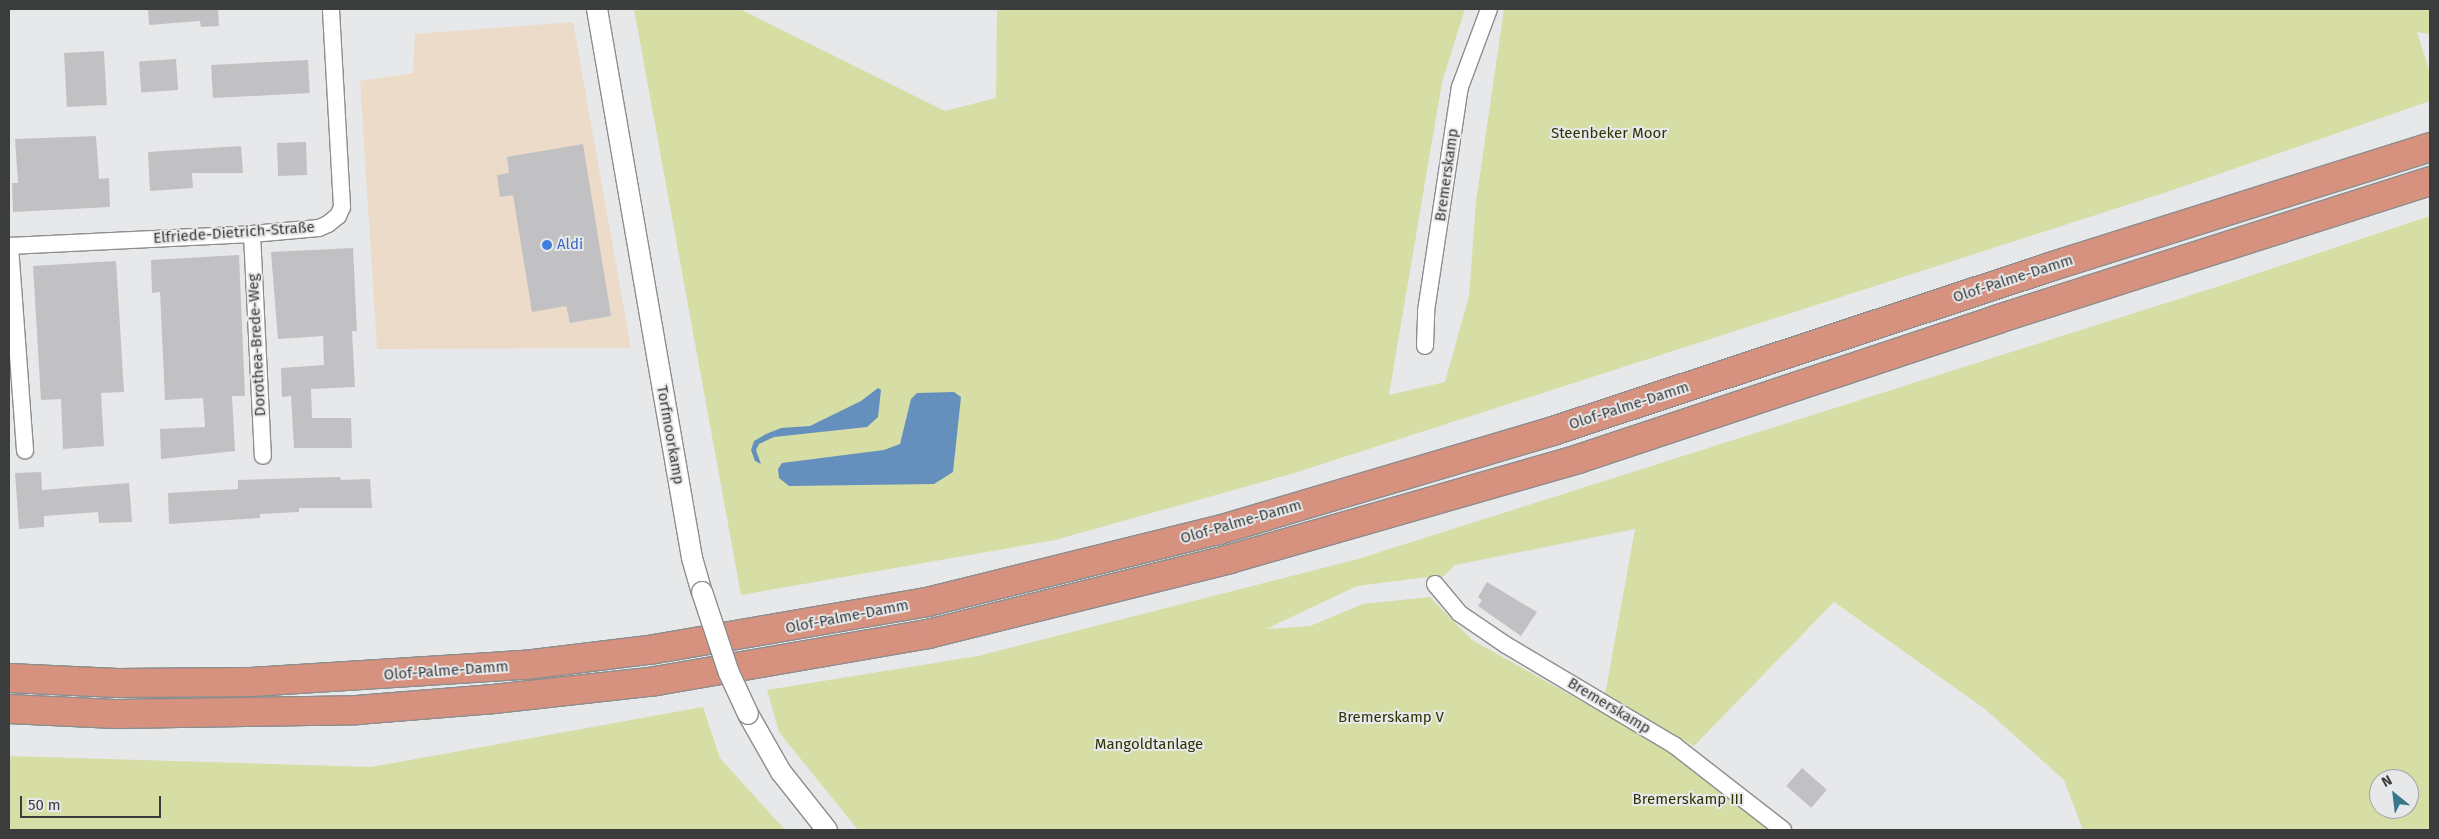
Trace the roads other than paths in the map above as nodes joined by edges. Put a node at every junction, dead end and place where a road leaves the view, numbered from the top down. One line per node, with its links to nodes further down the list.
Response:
1 (331, 9): 6 (street, Elfriede-Dietrich-Straße)
2 (597, 9): 14 (street, Torfmoorkamp, bridge)
3 (1489, 9): 8 (street, Bremerskamp)
4 (2430, 147): 12 (highway, Olof-Palme-Damm)
5 (2430, 181): 13 (highway, Olof-Palme-Damm)
6 (252, 234): 7 (street, Elfriede-Dietrich-Straße); 10 (street, Dorothea-Brede-Weg)
7 (9, 246): 9 (street)
8 (1425, 346)
9 (24, 450)
10 (263, 456)
11 (1434, 584): 15 (street, Bremerskamp)
12 (9, 678)
13 (9, 708)
14 (827, 830)
15 (1783, 830)

